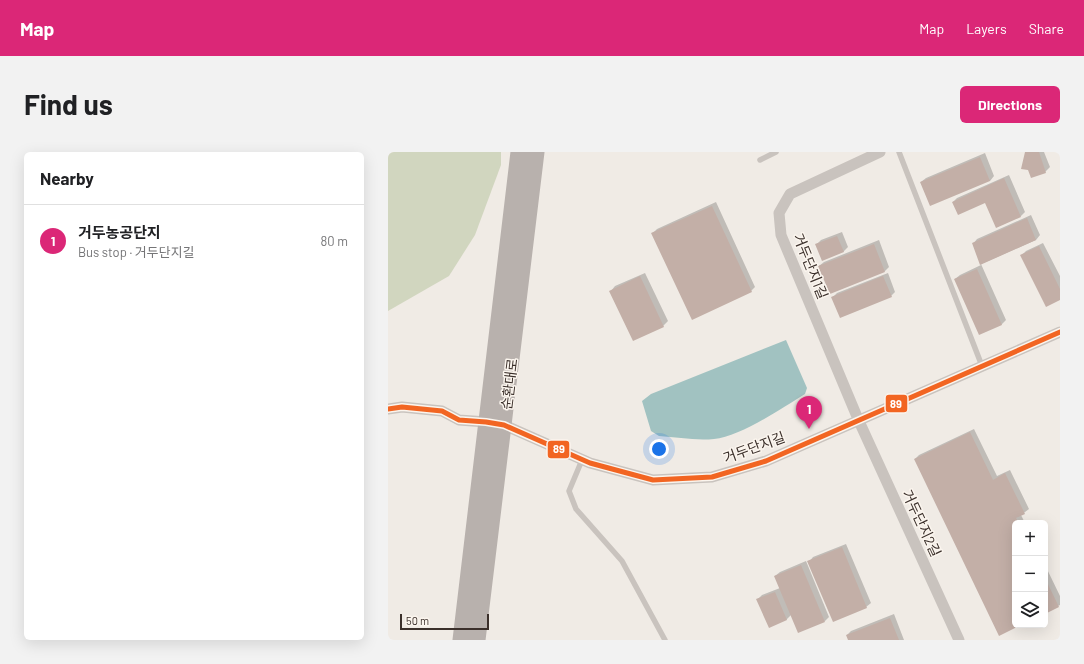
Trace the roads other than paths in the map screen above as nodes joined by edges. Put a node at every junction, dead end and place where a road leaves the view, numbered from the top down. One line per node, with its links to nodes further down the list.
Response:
1 (519, 152): 11 (main road, 순환대로)
2 (536, 152): 12 (main road, 순환대로)
3 (776, 152): 6 (lane)
4 (880, 152): 10 (street, 거두단지1길)
5 (899, 152): 8 (lane)
6 (760, 160)
7 (1060, 332): 8 (street, 거두단지길)
8 (982, 366): 10 (street, 거두단지길)
9 (388, 409): 11 (street, 거두단지길)
10 (858, 419): 13 (street, 거두단지길); 17 (street, 거두단지2길)
11 (486, 422): 12 (street, 거두단지길); 14 (main road, 순환대로)
12 (504, 425): 13 (street, 거두단지길); 15 (main road, 순환대로)
13 (582, 460): 16 (lane)
14 (461, 640)
15 (477, 640)
16 (665, 640)
17 (959, 640)

